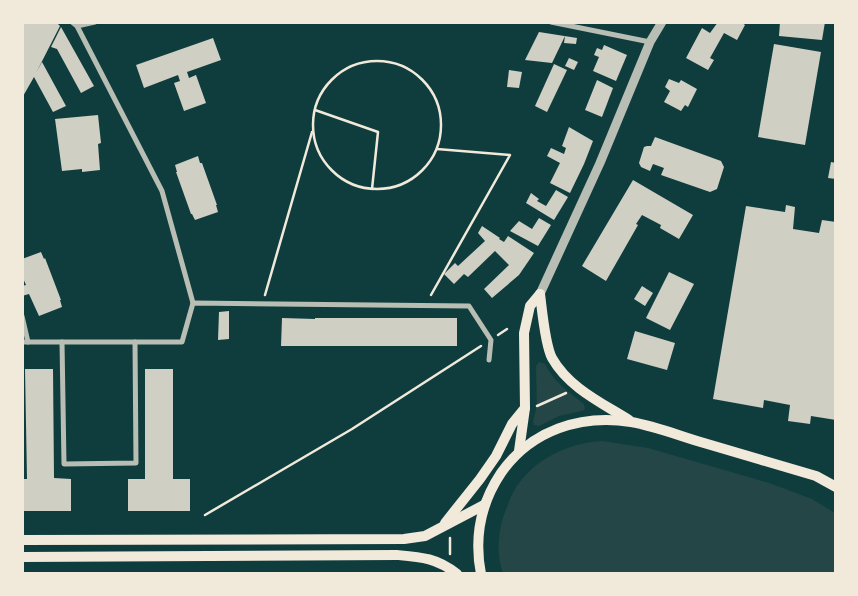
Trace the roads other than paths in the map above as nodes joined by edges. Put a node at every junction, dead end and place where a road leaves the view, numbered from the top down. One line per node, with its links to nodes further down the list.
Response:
1 (95, 22): 4 (street)
2 (551, 22): 5 (street)
3 (662, 22): 5 (street)
4 (75, 24): 7 (street)
5 (650, 42): 6 (street)
6 (540, 294): 13 (main road); 14 (main road)
7 (193, 303): 11 (street); 12 (street)
8 (22, 316): 9 (street)
9 (25, 342): 10 (street)
10 (62, 342): 11 (street); 11 (street)
11 (135, 342)
12 (489, 360)
13 (525, 408): 15 (main road); 20 (main road)
14 (632, 422): 15 (main road); 16 (main road)
15 (519, 451): 19 (main road)
16 (816, 476): 17 (main road); 18 (main road)
17 (836, 479)
18 (836, 487)
19 (484, 505): 20 (main road); 24 (main road)
20 (443, 526): 21 (main road)
21 (22, 540)
22 (22, 556): 23 (main road)
23 (457, 574)
24 (482, 574)

